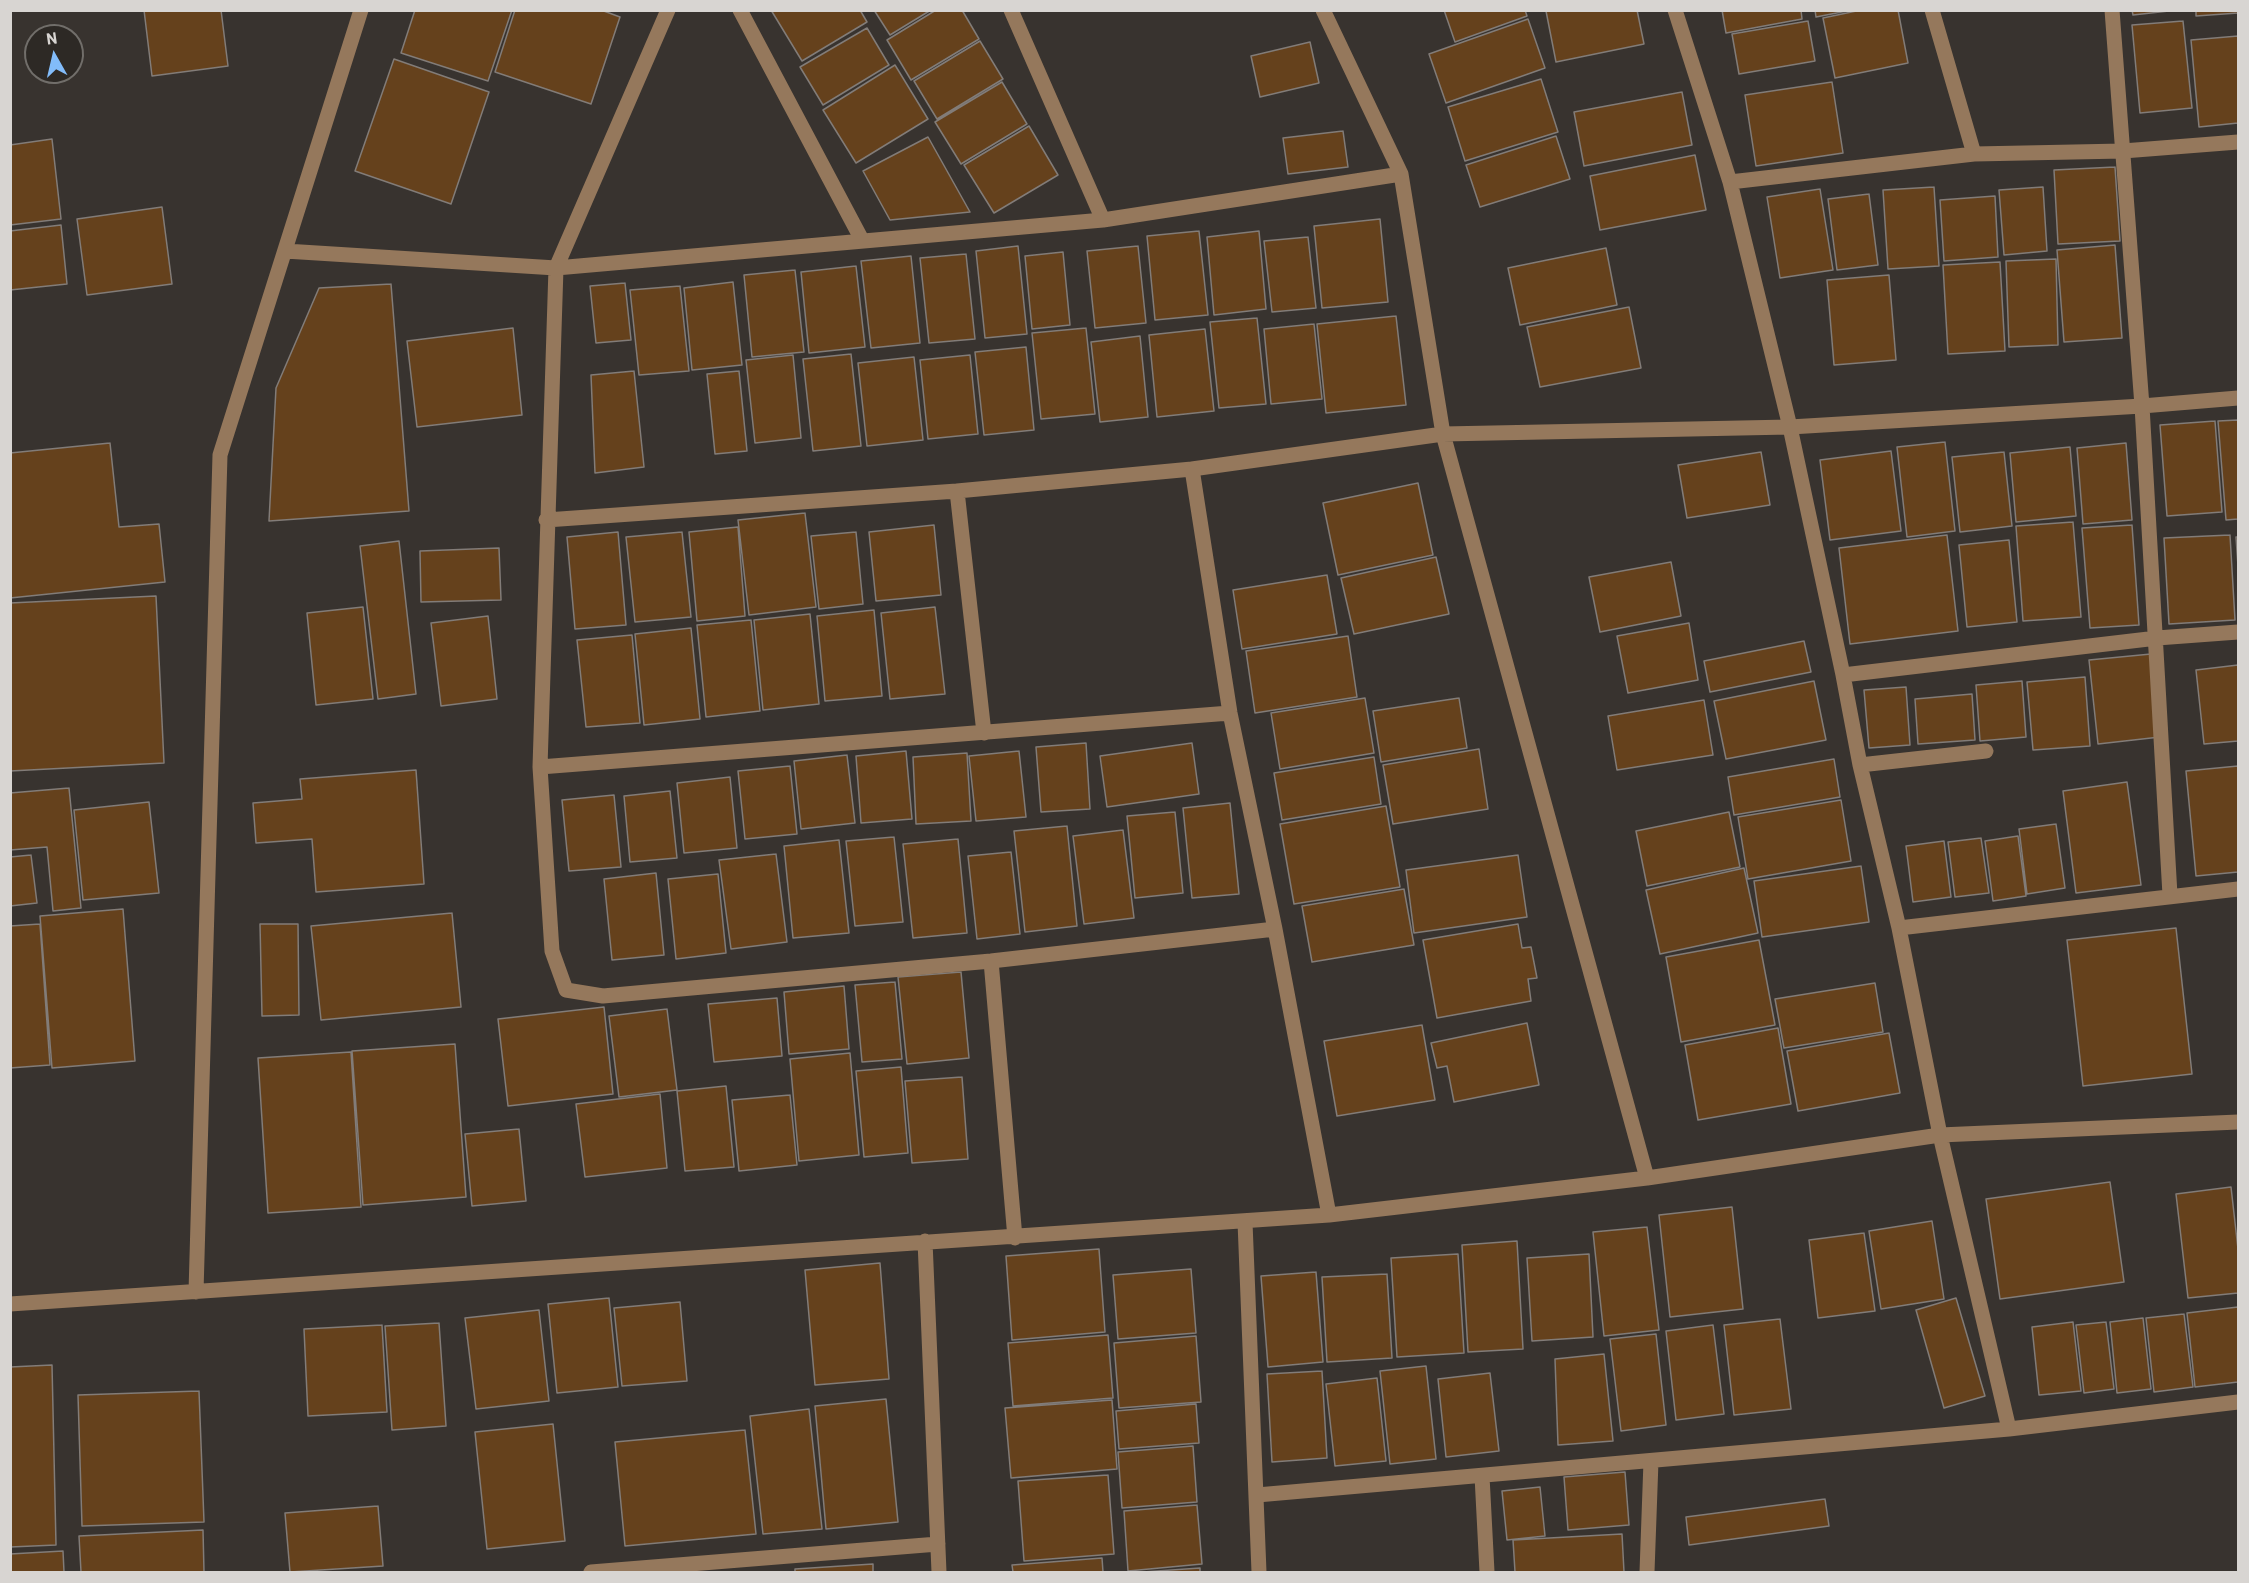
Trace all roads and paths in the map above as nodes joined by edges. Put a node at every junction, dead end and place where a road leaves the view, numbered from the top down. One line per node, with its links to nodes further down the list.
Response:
1 (361, 10): 16 (street)
2 (668, 10): 17 (street)
3 (740, 10): 15 (street)
4 (1011, 10): 14 (street)
5 (1323, 10): 12 (street)
6 (1675, 10): 13 (street)
7 (1932, 10): 11 (street)
8 (2112, 10): 10 (street)
9 (2238, 142): 10 (street)
10 (2123, 151): 11 (street); 19 (street)
11 (1974, 154): 13 (street)
12 (1401, 174): 14 (street); 21 (street)
13 (1730, 182): 20 (street)
14 (1103, 220): 15 (street)
15 (862, 240): 17 (street)
16 (285, 251): 17 (street); 45 (street)
17 (556, 268): 24 (street)
18 (2238, 398): 19 (street)
19 (2142, 406): 20 (street); 26 (street)
20 (1790, 427): 21 (street); 27 (street)
21 (1443, 434): 22 (street); 40 (street)
22 (1192, 469): 23 (street); 28 (street)
23 (957, 491): 24 (street); 29 (street)
24 (546, 520): 32 (street)
25 (2238, 632): 26 (street)
26 (2157, 638): 27 (street); 34 (street)
27 (1843, 675): 31 (street)
28 (1230, 713): 29 (street); 36 (street)
29 (984, 733): 32 (street)
30 (1986, 751): 31 (street)
31 (1860, 765): 35 (street)
32 (540, 767): 37 (street)
33 (2238, 889): 34 (street)
34 (2170, 895): 35 (street)
35 (1899, 928): 39 (street)
36 (1275, 929): 37 (street); 41 (street)
37 (991, 961): 43 (street)
38 (2238, 1122): 39 (street)
39 (1940, 1135): 40 (street); 48 (street)
40 (1647, 1178): 41 (street)
41 (1329, 1215): 42 (street)
42 (1245, 1221): 43 (street); 51 (street)
43 (1016, 1238): 44 (street)
44 (925, 1241): 45 (street); 52 (street)
45 (196, 1292): 46 (street)
46 (10, 1304)
47 (2238, 1402): 48 (street)
48 (2010, 1429): 49 (street)
49 (1651, 1461): 50 (street); 58 (street)
50 (1482, 1476): 51 (street); 57 (street)
51 (1257, 1495): 56 (street)
52 (938, 1544): 53 (street); 55 (street)
53 (681, 1569): 54 (street)
54 (591, 1572)
55 (939, 1572)
56 (1258, 1572)
57 (1487, 1572)
58 (1647, 1572)

